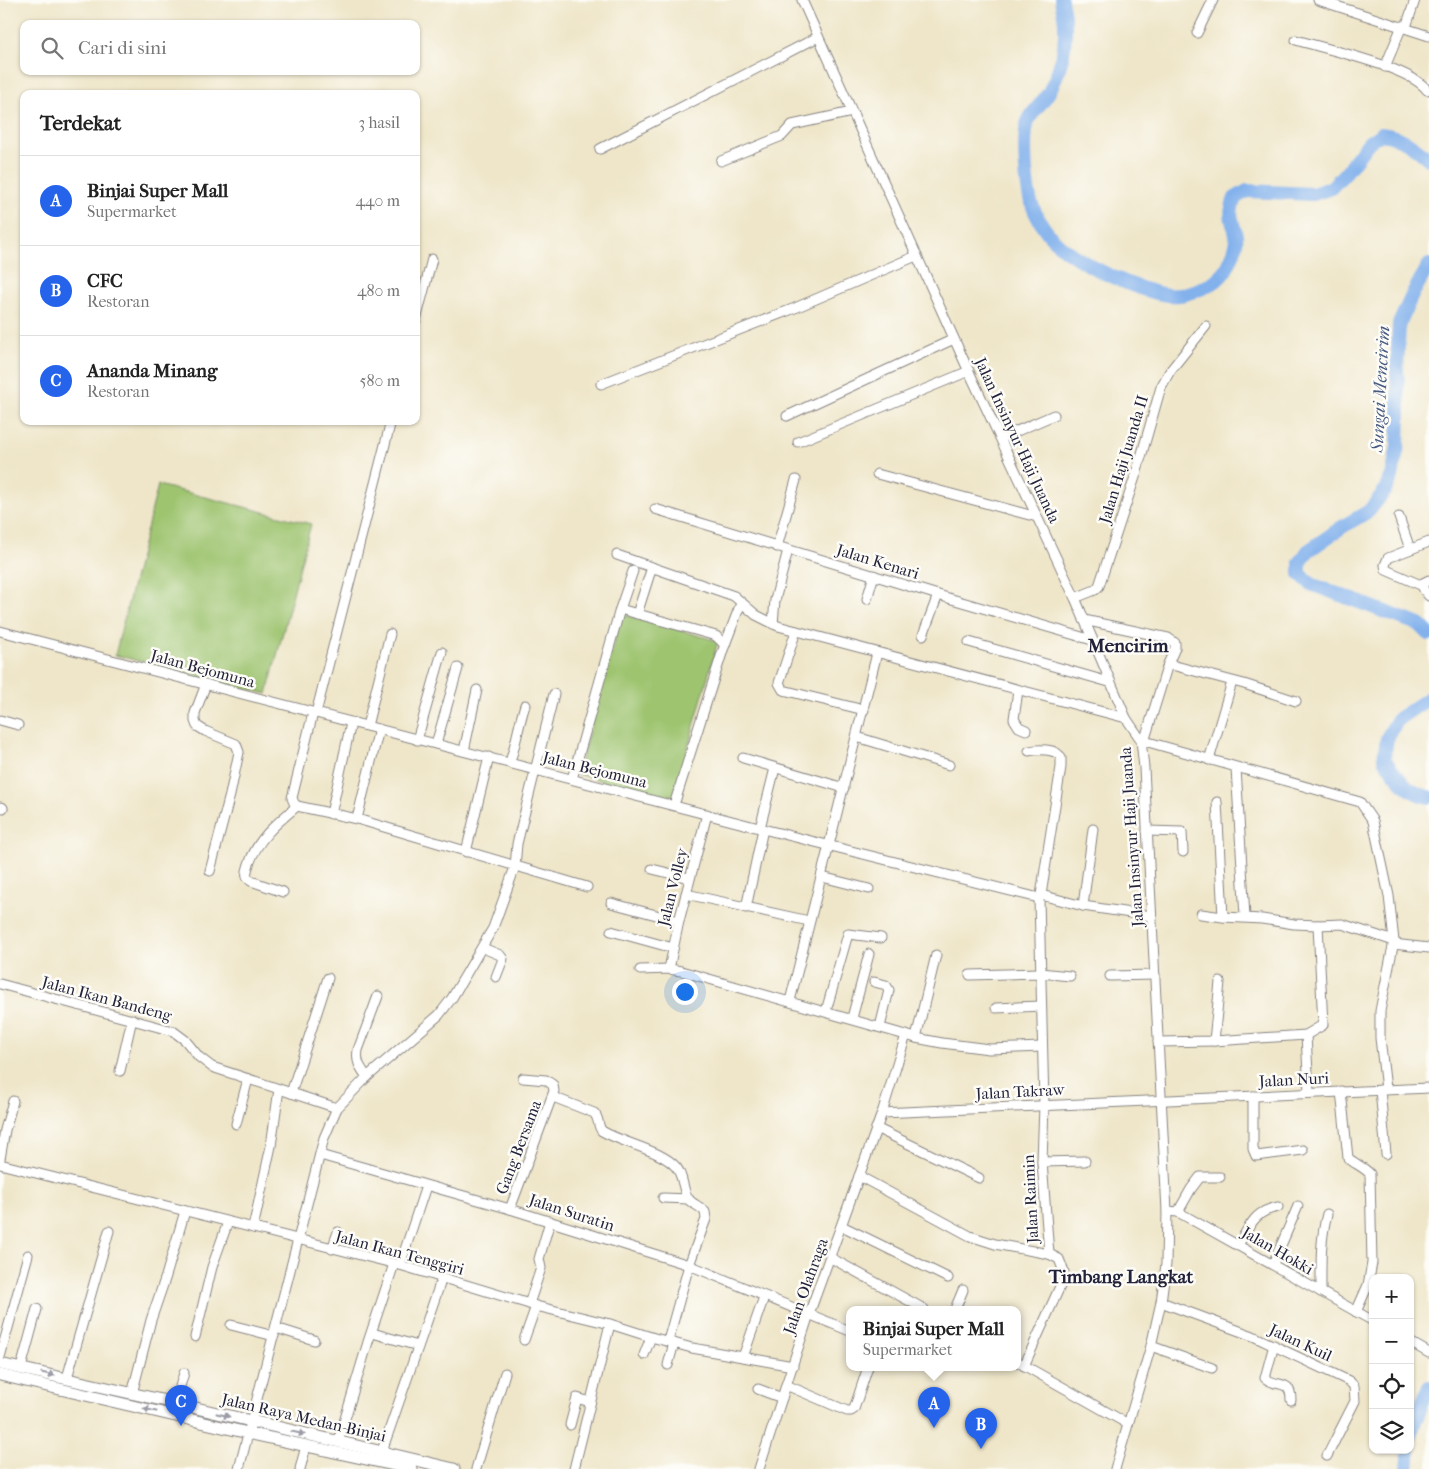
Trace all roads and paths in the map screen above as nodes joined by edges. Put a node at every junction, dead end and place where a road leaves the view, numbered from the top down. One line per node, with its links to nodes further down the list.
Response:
1 (802, 0): 9 (street, Jalan Insinyur Haji Juanda)
2 (1213, 0): 7 (street)
3 (1318, 0): 5 (street)
4 (1414, 0): 6 (street)
5 (1339, 3): 6 (street)
6 (1404, 26): 8 (street); 11 (street)
7 (1196, 33)
8 (1429, 36)
9 (818, 37): 13 (street, Jalan Insinyur Haji Juanda); 14 (street)
10 (1296, 40): 11 (street)
11 (1385, 67): 12 (street)
12 (1427, 90)
13 (852, 112): 15 (street); 16 (street, Jalan Insinyur Haji Juanda)
14 (600, 149)
15 (721, 161)
16 (916, 256): 20 (street, Jalan Insinyur Haji Juanda); 22 (street)
17 (432, 258): 18 (street)
18 (420, 304)
19 (1206, 326): 44 (street, Jalan Haji Juanda II)
20 (954, 340): 21 (street, Jalan Insinyur Haji Juanda); 24 (street)
21 (969, 371): 26 (street, Jalan Insinyur Haji Juanda); 27 (street)
22 (601, 384)
23 (1054, 415): 26 (street)
24 (787, 416)
25 (390, 425): 71 (street)
26 (1001, 438): 31 (street, Jalan Insinyur Haji Juanda)
27 (798, 442)
28 (877, 474): 31 (street)
29 (796, 480): 34 (street)
30 (655, 509): 34 (street, Jalan Kenari)
31 (1037, 516): 44 (street, Jalan Insinyur Haji Juanda)
32 (1399, 518): 35 (street)
33 (1429, 542): 35 (street)
34 (777, 547): 36 (street, Jalan Kenari)
35 (1410, 549): 41 (street)
36 (788, 550): 40 (street, Jalan Kenari); 50 (street)
37 (617, 555): 38 (street)
38 (652, 567): 46 (street); 48 (street)
39 (633, 571): 47 (street)
40 (874, 575): 42 (street, Jalan Kenari); 45 (street)
41 (1426, 583): 43 (street)
42 (938, 595): 54 (street); 55 (street, Jalan Kenari)
43 (1429, 596)
44 (1074, 598): 49 (street, Jalan Insinyur Haji Juanda)
45 (867, 599)
46 (741, 603): 50 (street); 57 (street)
47 (620, 609): 48 (street); 93 (street)
48 (636, 614): 57 (street)
49 (1084, 620): 55 (street, Jalan Insinyur Haji Juanda); 60 (street)
50 (773, 624): 52 (street)
51 (0, 631): 64 (street, Jalan Bejomuna)
52 (796, 631): 59 (street); 70 (street)
53 (390, 634): 76 (street)
54 (923, 635)
55 (1092, 640): 62 (street, Jalan Insinyur Haji Juanda)
56 (970, 642): 62 (street)
57 (725, 644): 96 (street)
58 (442, 652): 80 (street)
59 (877, 654): 66 (street); 70 (street)
60 (1168, 664): 63 (street); 81 (street)
61 (458, 668): 82 (street)
62 (1109, 682): 72 (street, Jalan Insinyur Haji Juanda)
63 (1232, 682): 68 (street); 87 (street)
64 (206, 684): 71 (street, Jalan Bejomuna); 109 (street)
65 (478, 690): 83 (street)
66 (1018, 690): 72 (street); 78 (street)
67 (554, 694): 92 (street)
68 (1296, 701)
69 (525, 705): 88 (street)
70 (864, 710): 79 (street)
71 (315, 713): 74 (street, Jalan Bejomuna); 97 (street)
72 (1126, 718): 81 (street, Jalan Insinyur Haji Juanda)
73 (0, 720): 75 (street)
74 (351, 723): 76 (street, Jalan Bejomuna); 98 (street)
75 (18, 725)
76 (367, 726): 77 (street, Jalan Bejomuna)
77 (379, 729): 80 (street, Jalan Bejomuna); 100 (street)
78 (1026, 730)
79 (857, 737): 89 (street); 94 (street)
80 (417, 740): 82 (street, Jalan Bejomuna)
81 (1142, 741): 87 (street); 103 (street, Jalan Insinyur Haji Juanda)
82 (436, 744): 83 (street, Jalan Bejomuna)
83 (464, 751): 85 (street, Jalan Bejomuna)
84 (1029, 751): 116 (street, Jalan Raimin)
85 (489, 757): 88 (street, Jalan Bejomuna); 105 (street)
86 (743, 758): 90 (street)
87 (1209, 760): 91 (street)
88 (510, 762): 92 (street, Jalan Bejomuna)
89 (949, 765)
90 (775, 768): 94 (street); 101 (street)
91 (1236, 768): 123 (street); 129 (street)
92 (534, 769): 93 (street, Jalan Bejomuna); 107 (street)
93 (572, 779): 96 (street, Jalan Bejomuna)
94 (844, 788): 104 (street)
95 (1217, 802): 122 (street)
96 (674, 805): 99 (street, Jalan Bejomuna)
97 (297, 806): 98 (street); 114 (street)
98 (330, 814): 100 (street)
99 (707, 814): 101 (street, Jalan Bejomuna); 111 (street, Jalan Volley)
100 (357, 819): 105 (street)
101 (761, 828): 104 (street, Jalan Bejomuna); 119 (street)
102 (1093, 829): 118 (street)
103 (1147, 831): 106 (street); 121 (street, Jalan Insinyur Haji Juanda)
104 (830, 845): 110 (street); 116 (street, Jalan Bejomuna)
105 (466, 852): 107 (street)
106 (1183, 852)
107 (514, 867): 112 (street); 130 (street)
108 (652, 869): 111 (street)
109 (210, 872)
110 (822, 877): 113 (street); 125 (street)
111 (689, 878): 115 (street, Jalan Volley)
112 (587, 887)
113 (869, 889)
114 (283, 892)
115 (686, 894): 119 (street); 124 (street, Jalan Volley)
116 (1040, 897): 118 (street, Jalan Bejomuna); 137 (street, Jalan Raimin)
117 (612, 903): 124 (street)
118 (1083, 906): 121 (street, Jalan Bejomuna)
119 (746, 908): 125 (street)
120 (1201, 914): 122 (street)
121 (1151, 916): 139 (street, Jalan Insinyur Haji Juanda)
122 (1223, 917): 123 (street)
123 (1245, 917): 126 (street)
124 (679, 921): 131 (street, Jalan Volley)
125 (809, 921): 148 (street)
126 (1318, 926): 129 (street); 156 (street)
127 (612, 931): 131 (street)
128 (881, 938): 151 (street)
129 (1394, 943): 132 (street); 167 (street)
130 (482, 948): 142 (street); 162 (street)
131 (673, 948): 135 (street, Jalan Volley)
132 (1429, 948)
133 (869, 954): 152 (street)
134 (936, 955): 157 (street)
135 (669, 969): 136 (street); 148 (street)
136 (640, 970)
137 (1040, 973): 138 (street); 140 (street); 149 (street, Jalan Raimin)
138 (970, 975)
139 (1155, 975): 141 (street); 159 (street, Jalan Insinyur Haji Juanda)
140 (1070, 976)
141 (1110, 976)
142 (496, 977)
143 (328, 978): 169 (street)
144 (874, 982): 154 (street)
145 (1220, 982): 158 (street)
146 (0, 984): 153 (street, Jalan Ikan Bandeng)
147 (378, 996): 162 (street)
148 (790, 1001): 151 (street)
149 (1041, 1006): 150 (street); 160 (street, Jalan Raimin)
150 (996, 1008)
151 (826, 1011): 152 (street)
152 (852, 1018): 154 (street)
153 (132, 1019): 161 (street); 164 (street, Jalan Ikan Bandeng)
154 (880, 1027): 155 (street)
155 (906, 1035): 157 (street); 177 (street)
156 (1306, 1035): 158 (street); 170 (street)
157 (916, 1038): 160 (street)
158 (1214, 1041): 159 (street)
159 (1158, 1042): 173 (street, Jalan Insinyur Haji Juanda)
160 (1042, 1047): 175 (street, Jalan Raimin)
161 (120, 1072)
162 (367, 1077): 176 (street)
163 (523, 1078): 171 (street)
164 (248, 1079): 166 (street, Jalan Ikan Bandeng); 178 (street)
165 (1429, 1088): 167 (street, Jalan Nuri)
166 (279, 1089): 169 (street, Jalan Ikan Bandeng); 204 (street)
167 (1383, 1090): 168 (street, Jalan Nuri); 182 (street)
168 (1341, 1091): 170 (street, Jalan Nuri); 226 (street)
169 (291, 1093): 176 (street, Jalan Ikan Bandeng)
170 (1309, 1093): 172 (street, Jalan Nuri)
171 (553, 1096): 193 (street); 196 (street, Gang Bersama)
172 (1252, 1096): 173 (street, Jalan Nuri); 181 (street)
173 (1160, 1099): 175 (street, Jalan Takraw); 197 (street, Jalan Insinyur Haji Juanda)
174 (14, 1101): 180 (street)
175 (1044, 1105): 177 (street, Jalan Takraw); 185 (street, Jalan Raimin)
176 (337, 1108): 183 (street)
177 (882, 1114): 179 (street, Jalan Olahraga)
178 (236, 1124)
179 (876, 1128): 188 (street, Jalan Olahraga); 190 (street)
180 (3, 1130): 184 (street)
181 (1303, 1150)
182 (1386, 1154)
183 (320, 1155): 191 (street, Jalan Suratin); 207 (street)
184 (0, 1159)
185 (1042, 1162): 186 (street); 210 (street, Jalan Raimin)
186 (1085, 1162)
187 (0, 1164): 198 (street, Jalan Ikan Tenggiri)
188 (859, 1176): 203 (street, Jalan Olahraga); 210 (street)
189 (1220, 1177): 199 (street)
190 (978, 1178)
191 (426, 1186): 196 (street, Jalan Suratin); 214 (street)
192 (663, 1198): 193 (street)
193 (689, 1200): 215 (street)
194 (1298, 1206): 213 (street)
195 (1278, 1207): 208 (street)
196 (510, 1209): 201 (street, Jalan Suratin)
197 (1167, 1210): 199 (street, Jalan Hokki); 221 (street, Jalan Insinyur Haji Juanda)
198 (185, 1211): 202 (street, Jalan Ikan Tenggiri); 260 (street)
199 (1178, 1212): 208 (street, Jalan Hokki)
200 (1327, 1214): 219 (street)
201 (550, 1221): 215 (street, Jalan Suratin); 222 (street)
202 (228, 1222): 204 (street, Jalan Ikan Tenggiri); 234 (street)
203 (842, 1226): 212 (street, Jalan Olahraga); 217 (street)
204 (253, 1228): 207 (street, Jalan Ikan Tenggiri)
205 (108, 1232): 257 (street)
206 (338, 1232): 209 (street)
207 (298, 1240): 209 (street, Jalan Ikan Tenggiri); 232 (street)
208 (1238, 1245): 213 (street, Jalan Hokki)
209 (332, 1249): 214 (street, Jalan Ikan Tenggiri)
210 (1049, 1254): 248 (street, Jalan Raimin)
211 (28, 1255): 245 (street)
212 (831, 1258): 223 (street); 227 (street, Jalan Olahraga)
213 (1273, 1264): 219 (street, Jalan Hokki)
214 (397, 1265): 216 (street, Jalan Ikan Tenggiri); 268 (street)
215 (689, 1266): 220 (street, Jalan Suratin); 238 (street)
216 (442, 1278): 222 (street, Jalan Ikan Tenggiri); 241 (street)
217 (948, 1278)
218 (963, 1290): 224 (street)
219 (1321, 1292): 226 (street, Jalan Hokki)
220 (764, 1297): 227 (street, Jalan Suratin); 246 (street)
221 (1161, 1302): 240 (street, Jalan Kuil); 242 (street, Jalan Insinyur Haji Juanda)
222 (532, 1305): 229 (street, Jalan Ikan Tenggiri); 237 (street)
223 (919, 1306)
224 (956, 1306)
225 (37, 1308): 251 (street)
226 (1356, 1312): 228 (street, Jalan Hokki)
227 (809, 1314): 231 (street, Jalan Suratin); 250 (street, Jalan Olahraga)
228 (1369, 1319)
229 (610, 1324): 235 (street, Jalan Ikan Tenggiri); 263 (street)
230 (230, 1325): 232 (street)
231 (846, 1329)
232 (275, 1332): 236 (street); 267 (street)
233 (376, 1334): 241 (street)
234 (195, 1337)
235 (651, 1337): 238 (street, Jalan Ikan Tenggiri); 244 (street)
236 (314, 1340)
237 (524, 1340)
238 (671, 1342): 246 (street, Jalan Ikan Tenggiri); 249 (street)
239 (1414, 1344): 243 (street)
240 (1274, 1345): 262 (street); 271 (street, Jalan Kuil)
241 (418, 1346): 270 (street)
242 (1151, 1346): 252 (street); 265 (street, Jalan Insinyur Haji Juanda)
243 (1427, 1349)
244 (644, 1355)
245 (0, 1357)
246 (743, 1357): 250 (street, Jalan Ikan Tenggiri)
247 (0, 1364): 251 (main road, Jalan Raya Medan-Binjai)
248 (1021, 1364): 265 (street)
249 (668, 1366)
250 (793, 1366): 258 (street, Jalan Olahraga)
251 (21, 1368): 257 (main road, Jalan Raya Medan-Binjai, one-way to 257)
252 (1212, 1368)
253 (867, 1371): 258 (street)
254 (184, 1373): 264 (street)
255 (505, 1373): 276 (street)
256 (0, 1375): 267 (main road, Jalan Raya Medan-Binjai, one-way to 256)
257 (67, 1378): 260 (main road, Jalan Raya Medan-Binjai)
258 (786, 1385): 261 (street, Jalan Olahraga)
259 (758, 1389): 261 (street)
260 (132, 1394): 264 (main road, Jalan Raya Medan-Binjai)
261 (782, 1398): 278 (street, Jalan Olahraga)
262 (1291, 1400)
263 (590, 1402): 266 (street); 277 (street)
264 (175, 1403): 267 (main road, Jalan Raya Medan-Binjai, one-way to 267)
265 (1128, 1424): 279 (street, Jalan Insinyur Haji Juanda)
266 (570, 1425)
267 (250, 1428): 268 (main road, Jalan Raya Medan-Binjai, one-way to 268); 269 (main road, Jalan Raya Medan-Binjai); 272 (street)
268 (338, 1442): 270 (main road, Jalan Raya Medan-Binjai)
269 (306, 1446): 273 (street); 274 (main road, Jalan Raya Medan-Binjai)
270 (382, 1451): 275 (main road, Jalan Raya Medan-Binjai)
271 (1327, 1456)
272 (239, 1469)
273 (300, 1469)
274 (412, 1469)
275 (454, 1469)
276 (476, 1469)
277 (574, 1469)
278 (759, 1469)
279 (1115, 1469)

